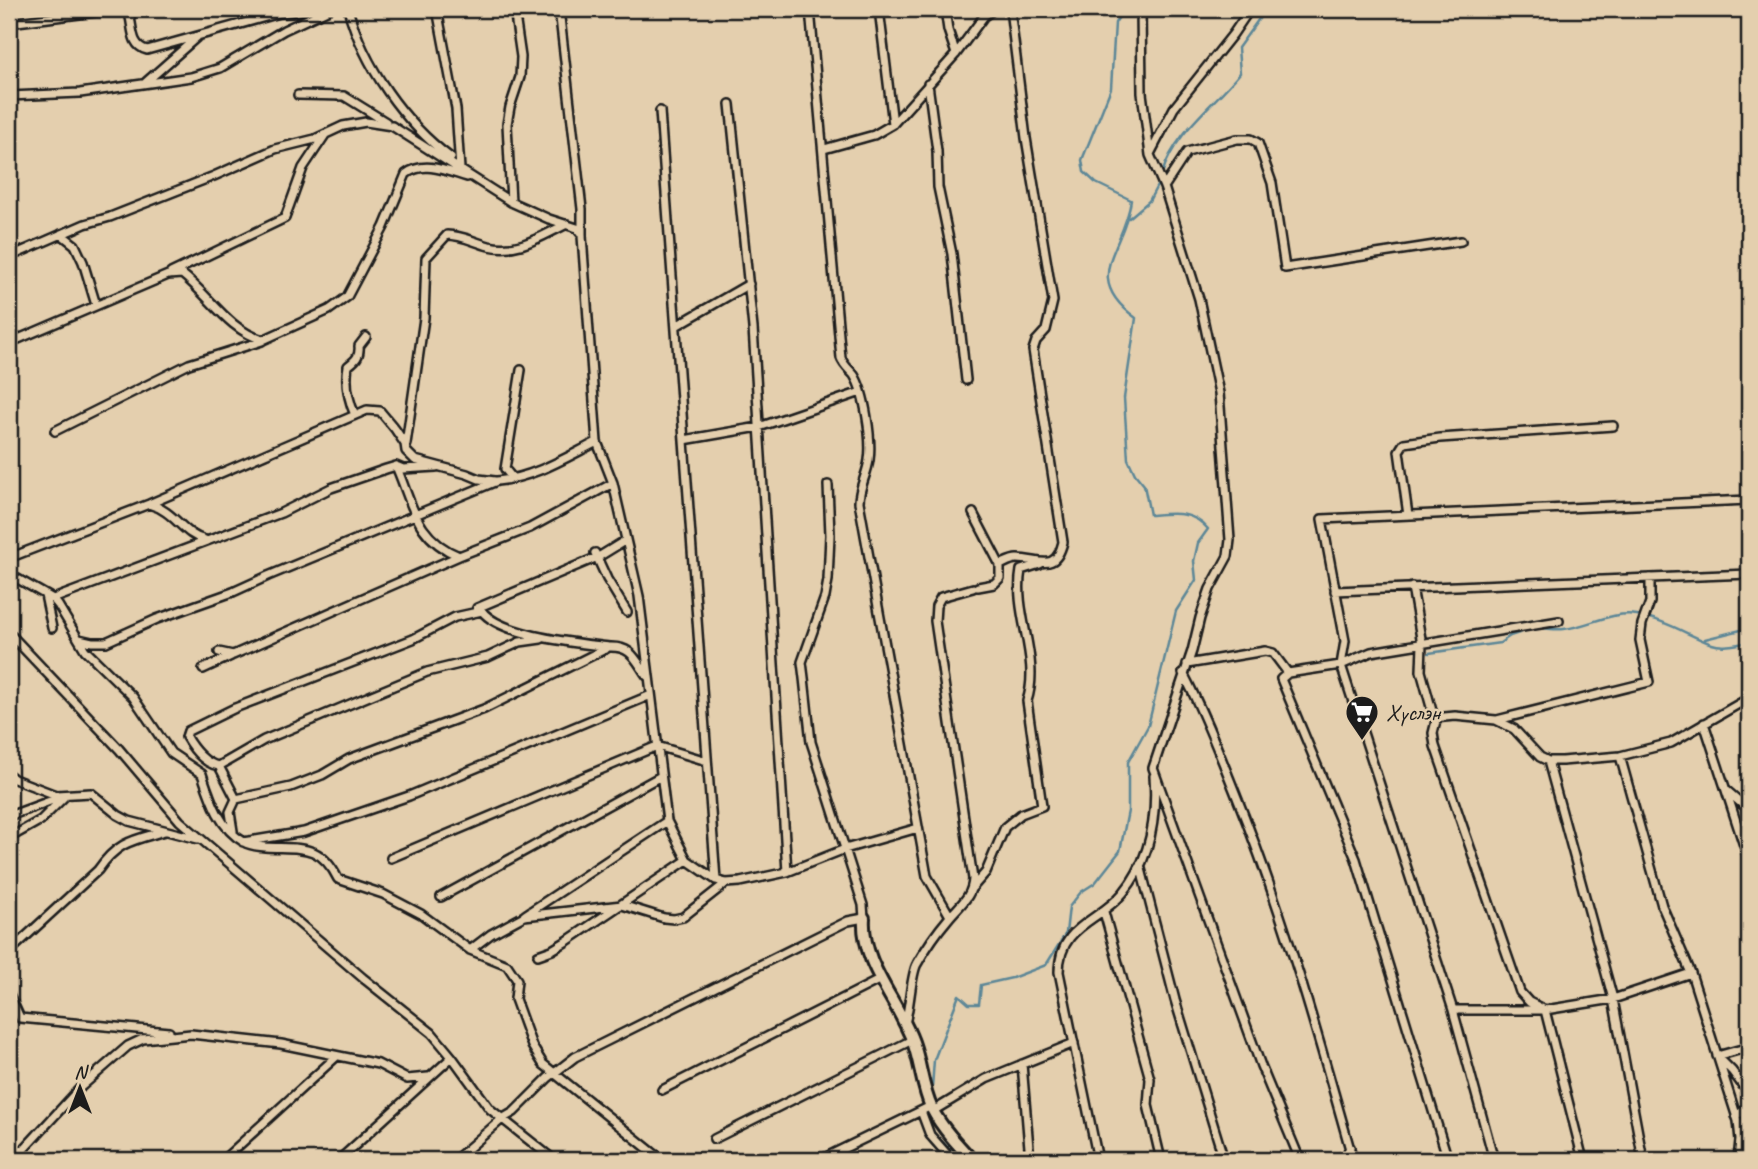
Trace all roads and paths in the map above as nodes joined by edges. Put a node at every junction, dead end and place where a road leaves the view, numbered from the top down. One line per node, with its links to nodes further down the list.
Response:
1 (314, 9): 15 (street)
2 (329, 9): 17 (street)
3 (348, 9): 28 (street)
4 (437, 9): 28 (street)
5 (514, 9): 31 (street)
6 (559, 9): 34 (street)
7 (810, 9): 26 (street)
8 (879, 9): 23 (street)
9 (945, 9): 16 (street)
10 (994, 9): 16 (street)
11 (1010, 9): 70 (street)
12 (1141, 9): 27 (street)
13 (1250, 9): 27 (street)
14 (9, 23): 15 (street)
15 (202, 34): 17 (street)
16 (956, 54): 18 (street)
17 (145, 83): 20 (street)
18 (928, 84): 23 (street); 45 (street)
19 (298, 95): 24 (street)
20 (9, 96)
21 (730, 104): 38 (street)
22 (660, 111): 40 (street)
23 (893, 124): 26 (street)
24 (392, 126): 25 (street); 28 (street)
25 (326, 135): 33 (street); 37 (street)
26 (824, 149): 46 (street)
27 (1150, 155): 30 (street)
28 (460, 167): 29 (street)
29 (475, 179): 31 (street); 42 (street)
30 (1164, 187): 35 (street); 89 (street)
31 (511, 202): 32 (street)
32 (567, 224): 34 (street); 53 (street)
33 (61, 234): 36 (street); 39 (street)
34 (582, 236): 52 (street)
35 (1461, 241)
36 (9, 257)
37 (168, 275): 39 (street); 42 (street)
38 (748, 284): 40 (street); 49 (street)
39 (96, 305): 43 (street)
40 (676, 326): 51 (street)
41 (366, 337): 47 (street)
42 (263, 340): 50 (street)
43 (9, 344)
44 (521, 370): 56 (street)
45 (966, 380)
46 (861, 392): 49 (street); 114 (street)
47 (355, 415): 53 (street); 61 (street)
48 (1613, 426): 63 (street)
49 (759, 427): 51 (street); 125 (street)
50 (55, 431)
51 (684, 440): 102 (street)
52 (597, 442): 56 (street); 58 (street)
53 (406, 448): 54 (street); 55 (street)
54 (443, 467): 55 (street); 57 (street)
55 (400, 468): 64 (street); 65 (street)
56 (514, 480): 57 (street)
57 (497, 481): 64 (street)
58 (614, 484): 66 (street); 68 (street)
59 (828, 485): 120 (street)
60 (1749, 500): 63 (street)
61 (149, 504): 65 (street); 69 (street)
62 (973, 513): 71 (street)
63 (1408, 515): 76 (street)
64 (414, 517): 68 (street); 83 (street)
65 (205, 540): 77 (street)
66 (626, 540): 67 (street); 94 (street)
67 (596, 555): 78 (street); 79 (street)
68 (459, 556): 88 (street)
69 (9, 558)
70 (1041, 564): 71 (street); 128 (street)
71 (1000, 565): 128 (street)
72 (9, 574): 77 (street)
73 (1749, 574): 74 (street)
74 (1650, 578): 75 (street); 98 (street)
75 (1412, 587): 76 (street); 85 (street)
76 (1335, 591): 90 (street)
77 (49, 597): 81 (street); 83 (street)
78 (627, 612)
79 (467, 613): 84 (street); 104 (street)
80 (1559, 621): 85 (street)
81 (52, 628)
82 (9, 633): 118 (street)
83 (79, 639): 116 (street)
84 (552, 639): 86 (street); 104 (street)
85 (1422, 644): 90 (street); 97 (street)
86 (609, 647): 94 (street); 110 (street)
87 (219, 652): 88 (street)
88 (233, 655): 91 (street)
89 (1187, 664): 92 (street); 93 (street)
90 (1341, 664): 93 (street); 142 (street)
91 (203, 669)
92 (1183, 673): 105 (street); 162 (street)
93 (1288, 673): 179 (street)
94 (649, 680): 95 (street)
95 (651, 695): 100 (street); 119 (street)
96 (1749, 698): 99 (street)
97 (1434, 718): 98 (street); 143 (street)
98 (1496, 720): 103 (street)
99 (1704, 723): 101 (street); 108 (street)
100 (657, 746): 102 (street); 107 (street); 121 (street)
101 (1620, 756): 103 (street); 138 (street)
102 (707, 761): 126 (street)
103 (1548, 761): 141 (street)
104 (219, 766): 110 (street)
105 (1153, 768): 124 (street); 176 (street)
106 (9, 775): 109 (street)
107 (661, 776): 113 (street); 129 (street)
108 (1726, 790): 111 (street); 123 (street)
109 (65, 796): 112 (street); 115 (street); 117 (street)
110 (236, 799): 116 (street)
111 (1749, 810)
112 (9, 816)
113 (667, 821): 122 (street); 132 (street)
114 (918, 828): 120 (street); 133 (street)
115 (168, 830): 118 (street); 136 (street)
116 (233, 835): 119 (street)
117 (9, 838)
118 (203, 841): 150 (street)
119 (242, 842): 135 (street)
120 (845, 849): 125 (street); 134 (street)
121 (391, 858)
122 (687, 860): 126 (street); 130 (street)
123 (1749, 861)
124 (1140, 864): 131 (street); 175 (street)
125 (787, 872): 127 (street)
126 (716, 880): 127 (street)
127 (726, 883): 130 (street)
128 (972, 888): 133 (street)
129 (441, 897)
130 (622, 905): 132 (street); 137 (street)
131 (1104, 912): 147 (street); 174 (street)
132 (524, 916): 135 (street)
133 (950, 916): 144 (street)
134 (864, 918): 139 (street); 153 (street)
135 (470, 950): 153 (street)
136 (9, 952)
137 (538, 955)
138 (1691, 974): 141 (street); 151 (street)
139 (881, 979): 144 (street); 155 (street)
140 (9, 994): 145 (street)
141 (1612, 999): 143 (street); 182 (street)
142 (1453, 1010): 143 (street); 180 (street)
143 (1545, 1010): 181 (street)
144 (905, 1023): 146 (street)
145 (191, 1034): 149 (street); 163 (street)
146 (912, 1040): 158 (street); 161 (street)
147 (1074, 1043): 152 (street); 173 (street)
148 (1749, 1047): 151 (street)
149 (337, 1056): 154 (street); 164 (street)
150 (452, 1056): 154 (street); 160 (street)
151 (1717, 1056): 156 (street); 159 (street)
152 (1022, 1064): 158 (street); 172 (street)
153 (553, 1073): 160 (street); 168 (street)
154 (428, 1077): 165 (street)
155 (662, 1090)
156 (1749, 1094)
157 (1749, 1107): 159 (street)
158 (928, 1110): 169 (street); 170 (street); 171 (street)
159 (1736, 1116): 183 (street)
160 (502, 1119): 166 (street); 167 (street)
161 (714, 1139)
162 (1350, 1147): 177 (street); 178 (street)
163 (9, 1152)
164 (223, 1160)
165 (339, 1160)
166 (455, 1160)
167 (554, 1160)
168 (662, 1160)
169 (820, 1160)
170 (952, 1160)
171 (972, 1160)
172 (1030, 1160)
173 (1097, 1160)
174 (1161, 1160)
175 (1224, 1160)
176 (1300, 1160)
177 (1336, 1160)
178 (1353, 1160)
179 (1448, 1160)
180 (1494, 1160)
181 (1583, 1160)
182 (1643, 1160)
183 (1738, 1160)

